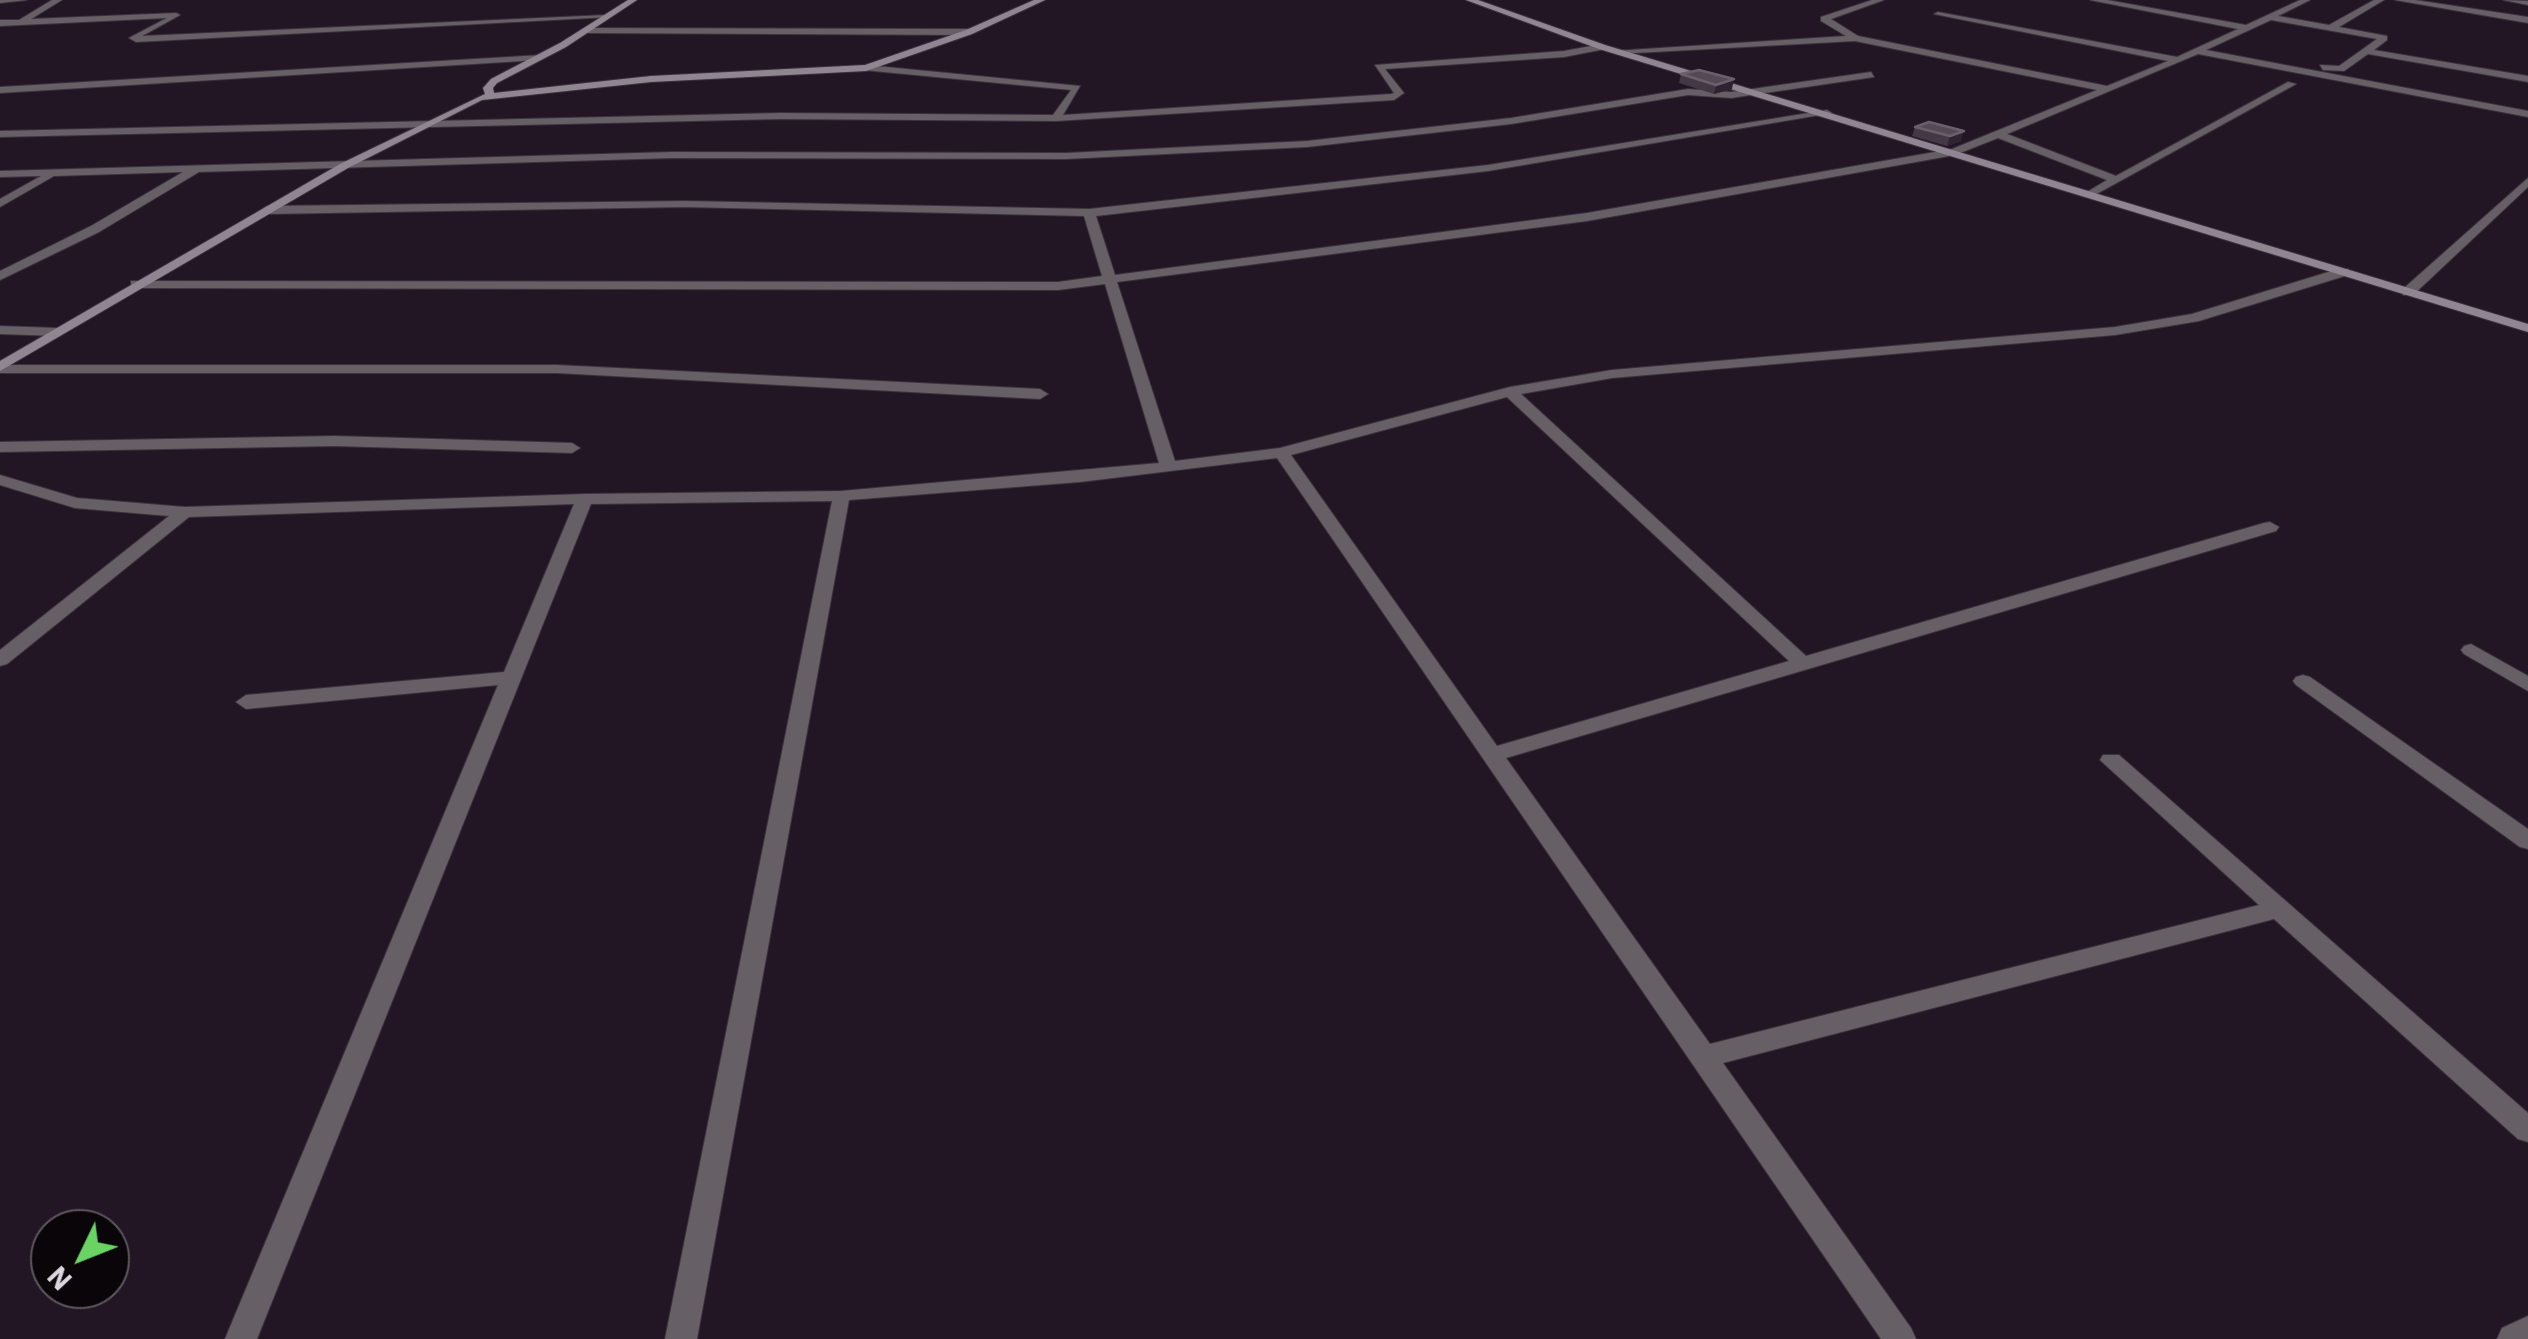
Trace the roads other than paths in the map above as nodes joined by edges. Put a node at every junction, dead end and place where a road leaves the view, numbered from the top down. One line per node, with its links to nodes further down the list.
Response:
1 (22, 0): 12 (street)
2 (58, 0): 18 (street)
3 (633, 0): 15 (street)
4 (1042, 0): 23 (street)
5 (1470, 0): 26 (street)
6 (1880, 0): 25 (street)
7 (2094, 0): 20 (street)
8 (2306, 0): 16 (street)
9 (2380, 0): 21 (street)
10 (2398, 0): 17 (street)
11 (2507, 0): 13 (street)
12 (0, 1)
13 (2528, 3)
14 (1938, 14): 31 (street)
15 (606, 17): 18 (street); 22 (street)
16 (2269, 18): 20 (street); 21 (street)
17 (2528, 20)
18 (21, 22): 19 (street); 24 (street)
19 (0, 23)
20 (2248, 28): 27 (street)
21 (2330, 28): 29 (street)
22 (585, 31): 23 (street); 30 (street)
23 (969, 32): 32 (street)
24 (0, 34)
25 (1855, 38): 28 (street); 37 (street)
26 (1602, 47): 28 (street); 42 (street)
27 (2202, 49): 29 (street); 31 (street); 41 (street)
28 (1617, 51): 38 (street)
29 (2367, 51): 34 (street)
30 (539, 57): 36 (street); 39 (street)
31 (2178, 60): 37 (street)
32 (866, 68): 39 (street); 42 (street)
33 (1872, 75): 38 (street)
34 (2528, 79)
35 (2291, 84): 51 (street)
36 (0, 90)
37 (2108, 90): 45 (street)
38 (1755, 92): 40 (street); 47 (street)
39 (490, 94): 43 (street)
40 (1826, 113): 46 (street); 56 (street)
41 (2528, 114)
42 (1056, 118): 43 (street)
43 (428, 124): 44 (street); 47 (street)
44 (0, 134)
45 (1998, 134): 46 (street); 51 (street)
46 (1955, 152): 53 (street); 59 (street)
47 (344, 166): 48 (street); 55 (street)
48 (197, 168): 49 (street); 58 (street)
49 (55, 173): 50 (street); 54 (street)
50 (0, 174)
51 (2116, 180): 53 (street)
52 (2528, 181): 61 (street)
53 (2090, 194): 57 (street)
54 (0, 204)
55 (267, 210): 56 (street); 60 (street)
56 (1089, 213): 59 (street)
57 (2343, 272): 61 (street); 66 (street)
58 (0, 276)
59 (1111, 278): 60 (street); 71 (street)
60 (136, 284): 64 (street)
61 (2408, 292): 62 (street)
62 (2528, 328)
63 (0, 330): 64 (street)
64 (57, 332): 65 (street)
65 (0, 368): 67 (street)
66 (1510, 392): 70 (street); 79 (street)
67 (1040, 394)
68 (0, 446): 69 (street)
69 (572, 448)
70 (1280, 453): 71 (street); 84 (street)
71 (1169, 468): 73 (street)
72 (0, 480): 75 (street)
73 (841, 496): 74 (street); 92 (street)
74 (585, 499): 75 (street); 80 (street)
75 (186, 512): 78 (street)
76 (2270, 527): 79 (street)
77 (2471, 650): 82 (street)
78 (0, 660)
79 (1803, 664): 84 (street)
80 (512, 678): 83 (street); 91 (street)
81 (2303, 682): 86 (street)
82 (2528, 684)
83 (246, 702)
84 (1491, 755): 88 (street)
85 (2111, 760): 87 (street)
86 (2528, 841)
87 (2278, 909): 88 (street); 89 (street)
88 (1703, 1057): 93 (street)
89 (2528, 1130)
90 (2528, 1332): 94 (street)
91 (240, 1339)
92 (681, 1339)
93 (1900, 1339)
94 (2513, 1339)

